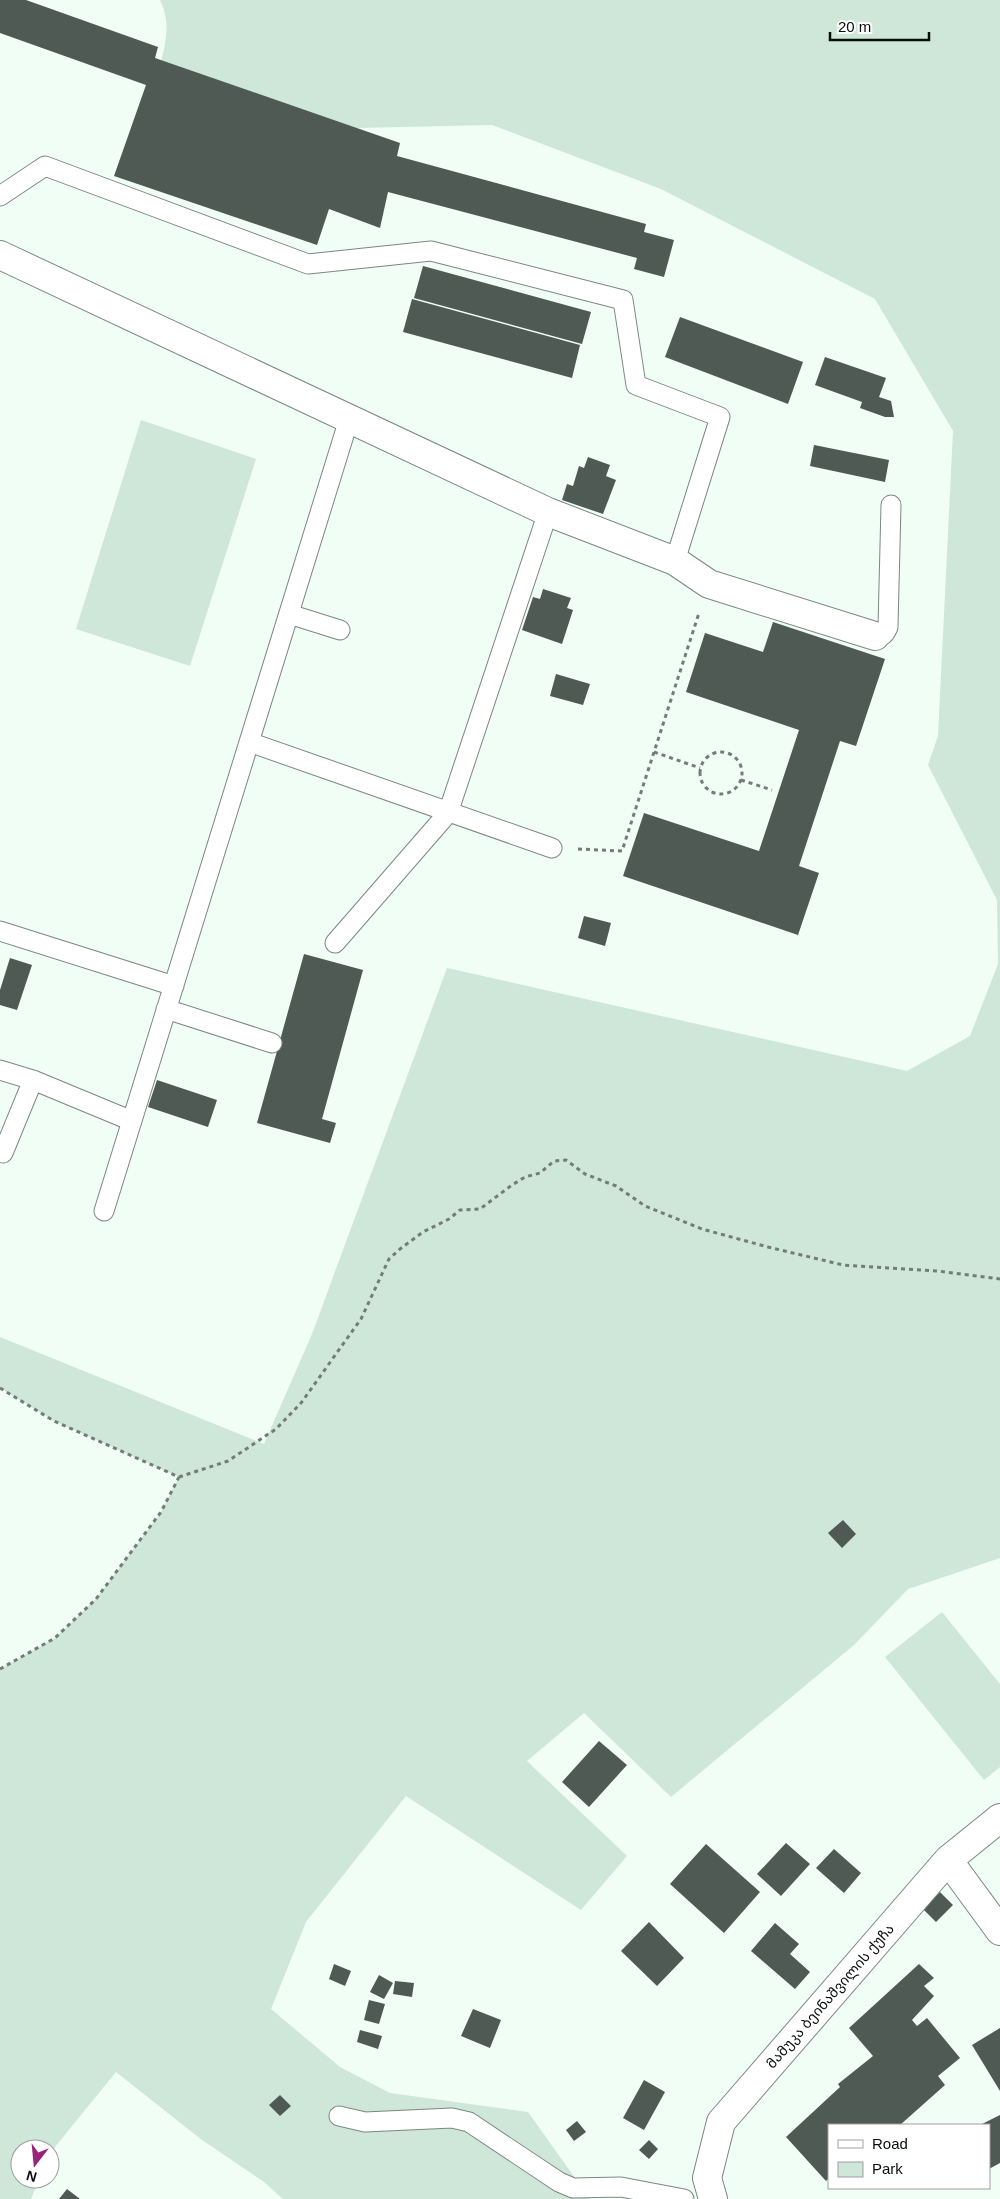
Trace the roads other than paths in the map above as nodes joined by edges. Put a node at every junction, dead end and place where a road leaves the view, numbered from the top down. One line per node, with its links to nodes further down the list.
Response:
1 (0, 196): 6 (lane)
2 (0, 254): 3 (street)
3 (349, 419): 5 (street); 7 (lane)
4 (892, 505): 9 (lane)
5 (548, 512): 6 (street); 11 (lane)
6 (675, 561): 9 (street)
7 (289, 614): 8 (lane); 10 (lane)
8 (340, 630)
9 (875, 636)
10 (249, 742): 11 (lane); 15 (lane)
11 (448, 813): 12 (lane); 14 (lane)
12 (552, 848)
13 (0, 931): 15 (lane)
14 (335, 943)
15 (174, 986): 16 (lane)
16 (166, 1009): 17 (lane); 20 (lane)
17 (272, 1043)
18 (0, 1070): 19 (lane)
19 (33, 1080): 20 (lane); 21 (lane)
20 (132, 1121): 22 (lane)
21 (0, 1152)
22 (104, 1211)
23 (1000, 1818): 24 (street, მამუკა ბეინაშვილის ქუჩა)
24 (948, 1860): 25 (street); 27 (street, მამუკა ბეინაშვილის ქუჩა)
25 (1000, 1931)
26 (339, 2116): 28 (lane)
27 (706, 2192)
28 (684, 2199)

